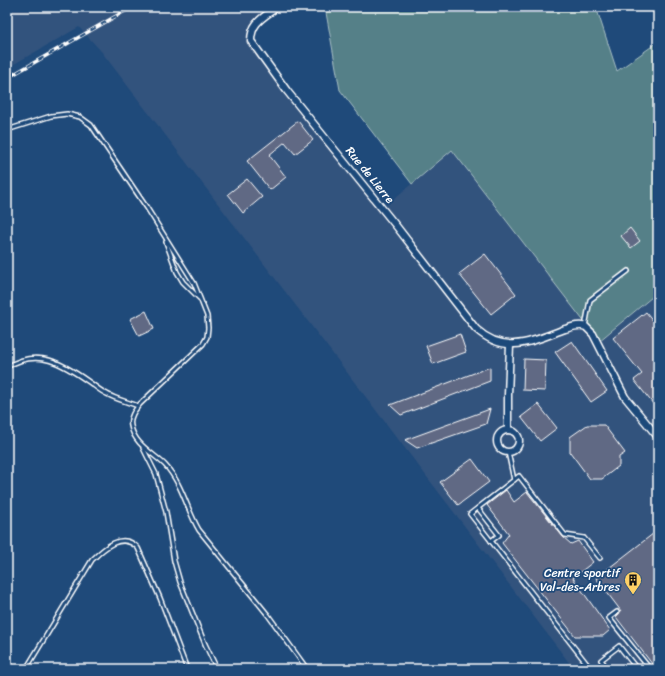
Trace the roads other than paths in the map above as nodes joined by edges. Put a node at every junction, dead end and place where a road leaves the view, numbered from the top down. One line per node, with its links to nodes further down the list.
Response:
1 (277, 7): 7 (street, Rue de Lierre)
2 (7, 130): 3 (lane)
3 (164, 237): 5 (lane); 5 (lane)
4 (628, 271): 6 (lane)
5 (201, 300): 9 (lane)
6 (585, 327): 7 (street); 11 (street)
7 (510, 345): 10 (street)
8 (7, 367): 9 (lane)
9 (138, 406): 12 (lane)
10 (508, 430): 13 (street); 13 (street)
11 (658, 437)
12 (143, 446): 21 (lane); 22 (lane)
13 (508, 452): 14 (lane)
14 (514, 480): 15 (lane); 17 (lane)
15 (478, 508): 16 (lane); 16 (lane)
16 (491, 541): 23 (lane)
17 (600, 558)
18 (617, 612): 26 (lane)
19 (26, 669): 20 (lane)
20 (187, 669)
21 (217, 669)
22 (306, 669)
23 (591, 669)
24 (608, 669): 25 (lane)
25 (637, 669)
26 (650, 669)

